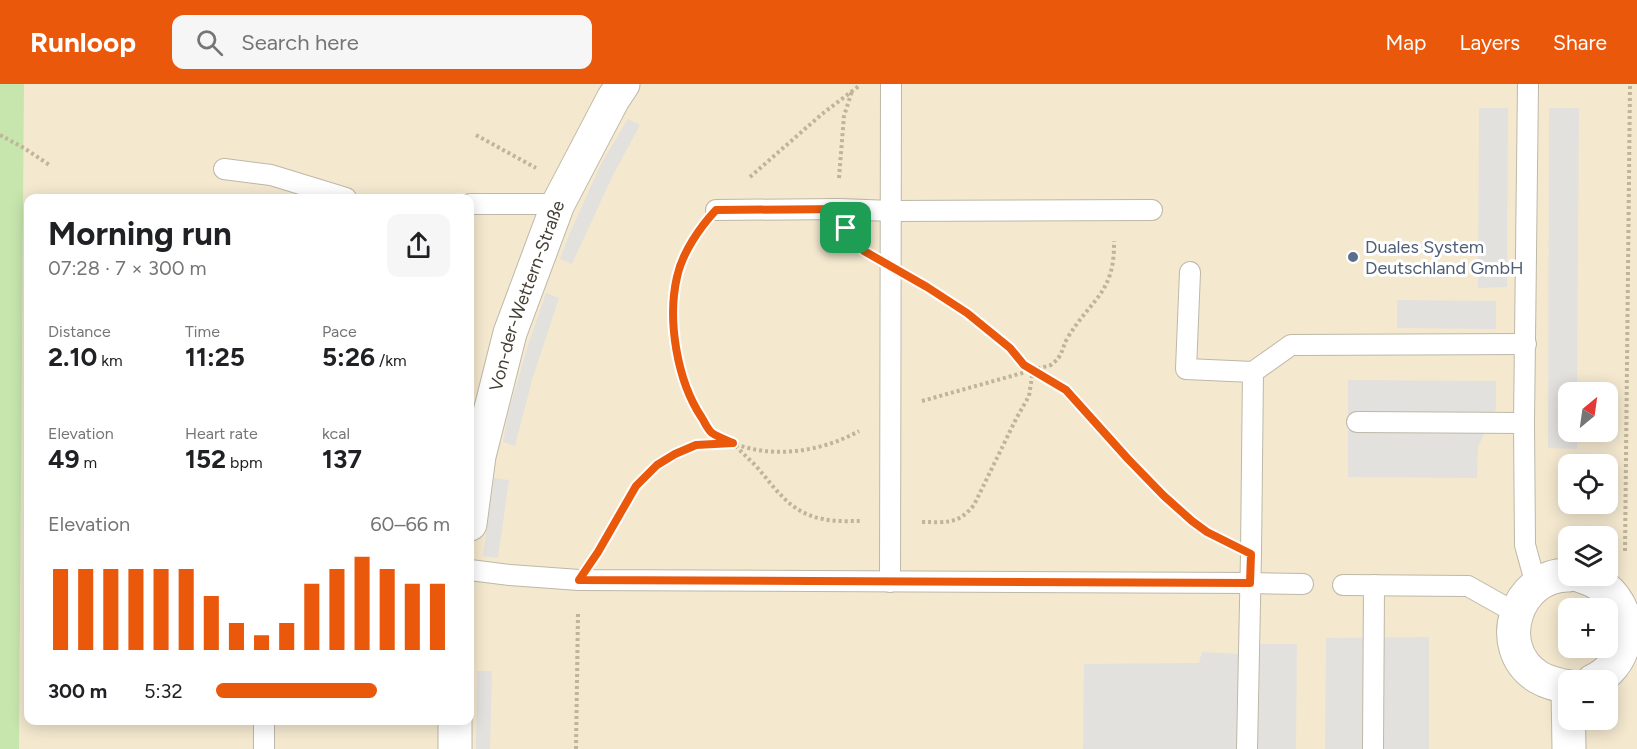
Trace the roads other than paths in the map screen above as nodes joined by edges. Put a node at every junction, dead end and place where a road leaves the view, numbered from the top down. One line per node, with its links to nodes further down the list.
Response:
1 (623, 84): 6 (street, Von-der-Wettern-Straße)
2 (891, 84): 10 (lane)
3 (1528, 84): 12 (lane)
4 (224, 169): 5 (lane)
5 (333, 194)
6 (563, 195): 7 (lane); 16 (street, Von-der-Wettern-Straße)
7 (474, 204)
8 (716, 210): 10 (lane)
9 (1152, 210): 10 (lane)
10 (891, 211): 19 (lane)
11 (1190, 272): 13 (lane)
12 (1526, 344): 13 (lane); 15 (lane)
13 (1253, 372): 20 (lane)
14 (1357, 423): 15 (lane)
15 (1524, 423): 24 (lane)
16 (474, 456)
17 (474, 570): 19 (lane)
18 (1558, 577): 24 (street)
19 (890, 582): 20 (lane)
20 (1250, 583): 21 (lane); 34 (lane)
21 (1303, 584)
22 (1343, 585): 23 (lane)
23 (1374, 585): 26 (lane); 35 (lane)
24 (1536, 585): 26 (street)
25 (1602, 586): 27 (street)
26 (1516, 613): 28 (street)
27 (1610, 670)
28 (1558, 685)
29 (264, 725): 32 (lane)
30 (455, 725): 33 (street)
31 (1569, 730): 36 (street)
32 (264, 749)
33 (455, 749)
34 (1247, 749)
35 (1373, 749)
36 (1569, 749)

